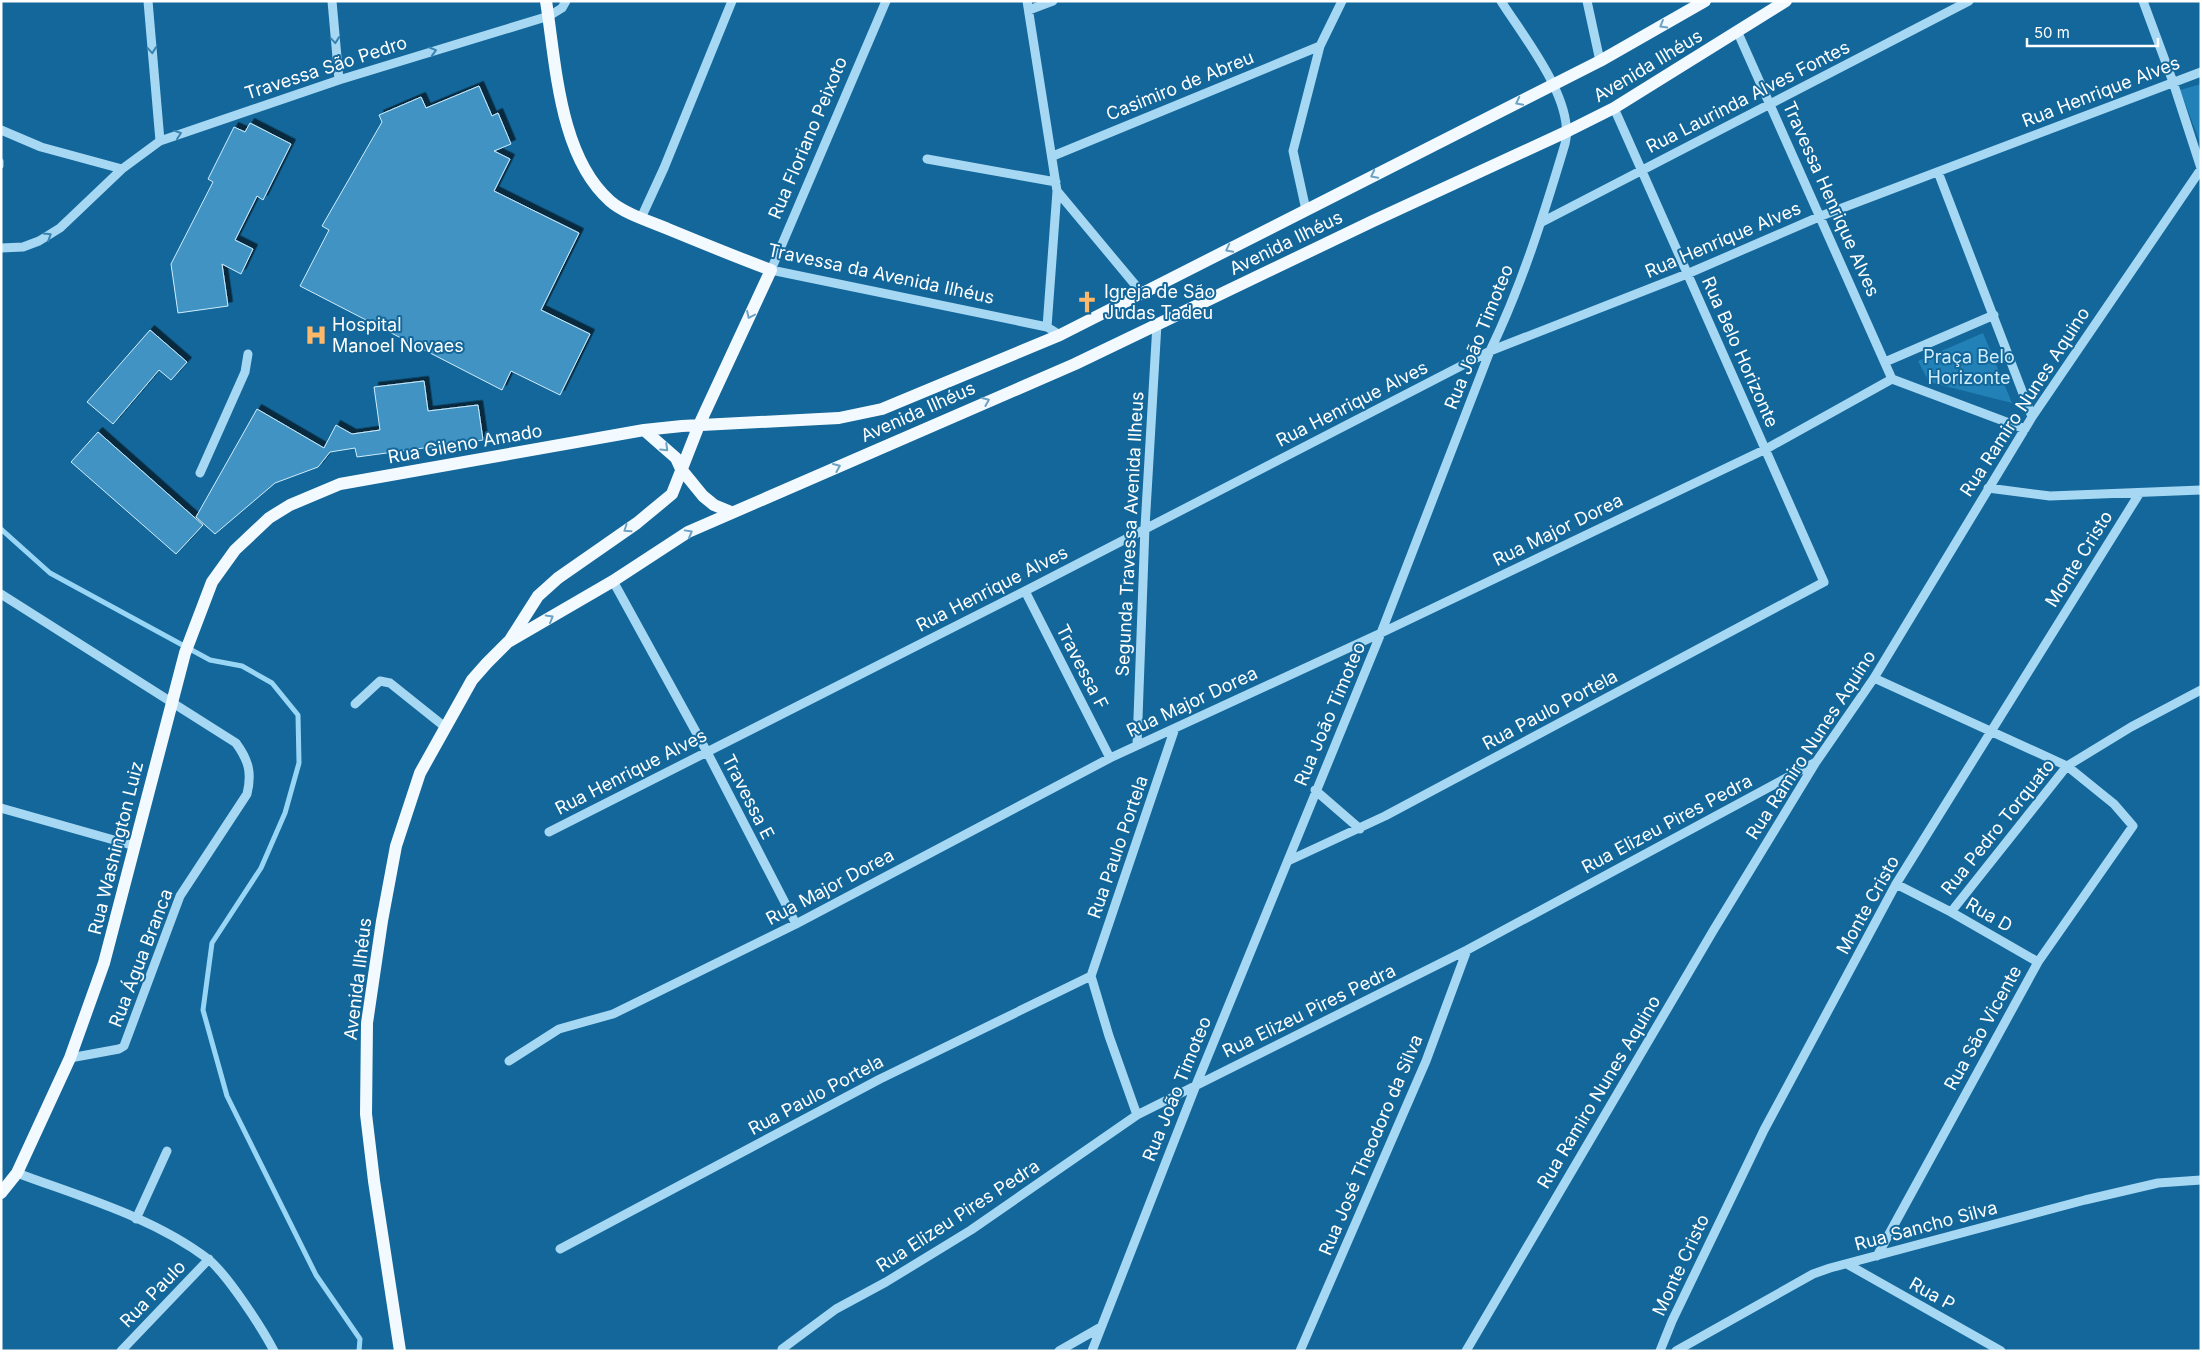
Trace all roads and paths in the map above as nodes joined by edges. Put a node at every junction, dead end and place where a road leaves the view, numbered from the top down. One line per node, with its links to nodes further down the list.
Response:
1 (148, 1): 29 (street, one-way to 29)
2 (332, 1): 22 (street, one-way to 22)
3 (546, 1): 17 (main road, Travessa da Avenida Ilhéus)
4 (566, 1): 17 (street)
5 (732, 1): 39 (street)
6 (886, 1): 42 (street, Rua Floriano Peixoto)
7 (1053, 1): 16 (street)
8 (1353, 1): 15 (street)
9 (1501, 1): 24 (street)
10 (1587, 1): 20 (street)
11 (1705, 1): 20 (main road, Avenida Ilhéus, one-way to 20)
12 (1786, 1): 18 (main road, Avenida Ilhéus)
13 (1969, 1): 25 (street, Rua Laurinda Alves Fontes)
14 (2143, 1): 23 (street)
15 (1341, 4): 19 (street)
16 (1028, 6): 30 (street)
17 (549, 16): 22 (street, Travessa São Pedro, one-way to 17); 39 (main road, Travessa da Avenida Ilhéus)
18 (1738, 32): 25 (street, Travessa Henrique Alves); 26 (main road, Avenida Ilhéus)
19 (1320, 46): 30 (street, Casimiro de Abreu); 37 (street)
20 (1600, 61): 24 (main road, Avenida Ilhéus)
21 (2201, 72): 23 (street, Rua Henrique Alves)
22 (338, 80): 29 (street, Travessa São Pedro, one-way to 22)
23 (2173, 82): 33 (street); 35 (street, Rua Henrique Alves)
24 (1554, 84): 28 (street); 37 (main road, Avenida Ilhéus, one-way to 37)
25 (1771, 103): 34 (street, Rua Laurinda Alves Fontes); 38 (street, Travessa Henrique Alves)
26 (1614, 108): 28 (main road, Avenida Ilhéus); 34 (street, Rua Belo Horizonte)
27 (1, 130): 32 (street)
28 (1568, 131): 40 (street, Rua João Timoteo); 46 (main road, Avenida Ilhéus)
29 (160, 141): 32 (street, Travessa São Pedro)
30 (1053, 156): 36 (street)
31 (927, 159): 36 (street)
32 (122, 169): 41 (street, Travessa São Pedro, one-way to 32)
33 (2201, 169): 53 (street, Rua Ramiro Nunes Aquino)
34 (1642, 170): 40 (street, Rua Laurinda Alves Fontes); 43 (street, Rua Belo Horizonte)
35 (1938, 172): 38 (street, Rua Henrique Alves); 45 (street)
36 (1057, 187): 44 (street); 47 (street)
37 (1306, 210): 44 (main road, Avenida Ilhéus, one-way to 44)
38 (1821, 216): 43 (street, Rua Henrique Alves); 51 (street, Travessa Henrique Alves)
39 (642, 218): 42 (main road, Travessa da Avenida Ilhéus)
40 (1542, 222): 49 (street, Rua João Timoteo)
41 (1, 248)
42 (771, 270): 47 (street, Travessa da Avenida Ilhéus); 54 (main road, Rua Floriano Peixoto, one-way to 54)
43 (1687, 274): 49 (street, Rua Henrique Alves); 57 (street, Rua Belo Horizonte)
44 (1142, 293): 48 (main road, Avenida Ilhéus)
45 (1994, 315): 51 (street); 53 (street)
46 (1157, 324): 63 (main road, Avenida Ilhéus, one-way to 46); 64 (street, Segunda Travessa Avenida Ilheus)
47 (1047, 327): 48 (street, Travessa da Avenida Ilhéus)
48 (1060, 335): 54 (main road, Avenida Ilhéus)
49 (1490, 351): 64 (street, Rua Henrique Alves); 70 (street, Rua João Timoteo)
50 (248, 354): 59 (street)
51 (1885, 362): 52 (street, Travessa Henrique Alves)
52 (1892, 379): 56 (street); 57 (street, Rua Major Dorea)
53 (2032, 417): 56 (street, Rua Ramiro Nunes Aquino)
54 (699, 425): 55 (main road, Rua Gileno Amado); 58 (main road, Avenida Ilhéus)
55 (644, 430): 58 (main road, one-way to 58); 65 (main road, Rua Gileno Amado)
56 (2025, 430): 60 (street, Rua Ramiro Nunes Aquino)
57 (1766, 449): 67 (street, Rua Belo Horizonte); 70 (street, Rua Major Dorea)
58 (681, 469): 63 (main road); 71 (main road, Avenida Ilhéus, one-way to 71)
59 (200, 473)
60 (1988, 488): 62 (street); 72 (street, Rua Ramiro Nunes Aquino)
61 (2201, 490): 62 (street)
62 (2139, 494): 78 (street, Monte Cristo)
63 (731, 512): 66 (main road, Avenida Ilhéus, one-way to 63)
64 (1145, 527): 68 (street, Rua Henrique Alves); 79 (street, Segunda Travessa Avenida Ilheus)
65 (250, 535): 74 (main road, Rua Washington Luiz)
66 (614, 581): 71 (main road, Avenida Ilhéus, one-way to 66); 80 (street, Travessa E)
67 (1824, 582): 86 (street, Rua Paulo Portela)
68 (1025, 591): 80 (street, Rua Henrique Alves); 81 (street, Travessa F)
69 (1, 594): 74 (street)
70 (1381, 633): 77 (street, Rua Major Dorea); 84 (street, Rua João Timoteo)
71 (508, 642): 76 (main road, Avenida Ilhéus)
72 (1874, 678): 78 (street); 82 (street, Rua Ramiro Nunes Aquino)
73 (2201, 690): 83 (street, Rua Pedro Torquato)
74 (171, 704): 88 (main road, Rua Washington Luiz); 96 (street, Rua Água Branca)
75 (355, 704): 76 (street)
76 (445, 727): 115 (main road, Avenida Ilhéus)
77 (1176, 728): 79 (street, Rua Major Dorea); 95 (street, Rua Paulo Portela)
78 (1991, 730): 83 (street); 90 (street, Monte Cristo)
79 (1137, 745): 81 (street, Rua Major Dorea)
80 (707, 752): 87 (street, Rua Henrique Alves); 92 (street, Travessa E)
81 (1110, 758): 92 (street, Rua Major Dorea)
82 (1816, 762): 93 (street, Rua Elizeu Pires Pedra); 119 (street, Rua Ramiro Nunes Aquino)
83 (2067, 766): 91 (street, Rua Pedro Torquato); 94 (street, Rua São Vicente)
84 (1316, 790): 86 (street); 89 (street, Rua João Timoteo)
85 (1, 808): 88 (street)
86 (1360, 829): 89 (street, Rua Paulo Portela)
87 (549, 832)
88 (135, 846): 96 (main road, Rua Washington Luiz)
89 (1288, 861): 98 (street, Rua João Timoteo)
90 (1896, 884): 91 (street, Rua D); 120 (street, Monte Cristo)
91 (1951, 912): 94 (street, Rua D)
92 (796, 924): 97 (street, Rua Major Dorea)
93 (1467, 950): 98 (street, Rua Elizeu Pires Pedra); 118 (street, Rua José Theodoro da Silva)
94 (2038, 962): 106 (street, Rua São Vicente)
95 (1091, 976): 99 (street); 105 (street, Rua Paulo Portela)
96 (70, 1058): 101 (main road, Rua Washington Luiz)
97 (509, 1061)
98 (1196, 1085): 99 (street, Rua Elizeu Pires Pedra); 109 (street, Rua João Timoteo)
99 (1138, 1115): 112 (street, Rua Elizeu Pires Pedra)
100 (167, 1150): 104 (street)
101 (17, 1173): 103 (main road, Rua Washington Luiz); 104 (street)
102 (2201, 1180): 106 (street, Rua Sancho Silva)
103 (1, 1193)
104 (136, 1218): 107 (street)
105 (560, 1249)
106 (1877, 1256): 108 (street, Rua Sancho Silva)
107 (209, 1259): 113 (street, Rua Paulo); 114 (street)
108 (1847, 1264): 110 (street, Rua P); 111 (street, Rua Sancho Silva)
109 (1101, 1327): 116 (street); 117 (street, Rua João Timoteo)
110 (1990, 1345): 122 (street); 123 (street, Rua P)
111 (1693, 1347): 121 (street, Rua Sancho Silva)
112 (782, 1349)
113 (121, 1351)
114 (274, 1351)
115 (400, 1351)
116 (1059, 1351)
117 (1092, 1351)
118 (1300, 1351)
119 (1466, 1351)
120 (1660, 1351)
121 (1676, 1351)
122 (1981, 1351)
123 (2001, 1351)

